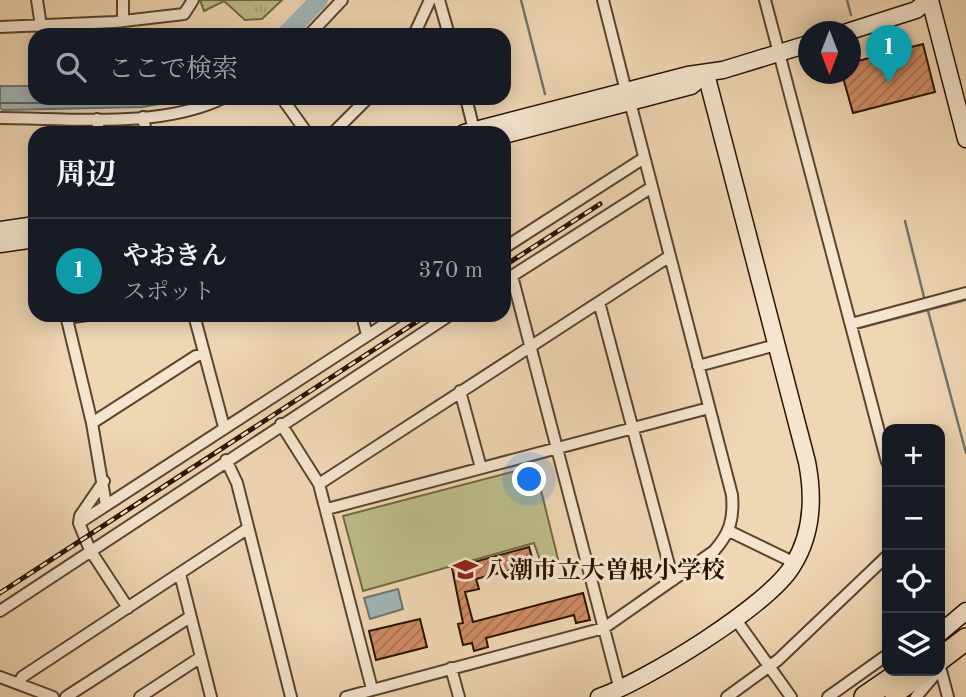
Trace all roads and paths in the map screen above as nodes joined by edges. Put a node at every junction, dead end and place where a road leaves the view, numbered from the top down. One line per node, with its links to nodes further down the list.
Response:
1 (37, 0): 11 (street)
2 (123, 0): 10 (street)
3 (193, 0): 10 (street)
4 (342, 0): 13 (street)
5 (430, 0): 14 (street)
6 (439, 0): 15 (street)
7 (603, 0): 20 (street)
8 (765, 0): 18 (street)
9 (929, 0): 16 (street); 35 (street)
10 (123, 20): 11 (street)
11 (41, 26): 12 (street)
12 (0, 27)
13 (316, 28)
14 (417, 28)
15 (447, 28)
16 (861, 28)
17 (798, 47): 18 (street)
18 (779, 54): 19 (street); 53 (street)
19 (706, 74): 20 (street); 55 (street)
20 (628, 96): 33 (street); 34 (street); 36 (street)
21 (202, 105): 25 (street)
22 (287, 105): 30 (street)
23 (361, 105): 31 (street)
24 (467, 105): 32 (street)
25 (142, 117): 27 (street); 29 (street)
26 (0, 118): 27 (street)
27 (97, 119): 28 (street)
28 (98, 126)
29 (144, 126)
30 (302, 126)
31 (340, 126)
32 (468, 126)
33 (496, 126)
34 (511, 133)
35 (966, 139)
36 (644, 158): 37 (street); 42 (street)
37 (652, 187): 43 (street); 44 (street)
38 (28, 226): 39 (street)
39 (0, 230)
40 (28, 240): 41 (street)
41 (0, 244)
42 (511, 244)
43 (670, 256): 47 (street); 58 (street)
44 (511, 276)
45 (511, 287): 56 (street)
46 (966, 293): 53 (street)
47 (599, 302): 56 (street); 64 (street)
48 (68, 322): 61 (street)
49 (196, 322): 57 (street)
50 (364, 322): 54 (street)
51 (388, 322): 54 (street)
52 (439, 322): 62 (street)
53 (851, 324): 65 (street)
54 (368, 335): 63 (street)
55 (776, 345): 58 (street); 78 (street)
56 (531, 346): 59 (street); 66 (street)
57 (204, 354): 61 (street); 63 (street)
58 (698, 366): 60 (street)
59 (460, 391): 68 (street); 70 (street)
60 (709, 408): 64 (street); 75 (street)
61 (92, 423): 69 (street)
62 (281, 424): 67 (street); 70 (street)
63 (224, 427): 71 (street)
64 (633, 428): 66 (street); 80 (street)
65 (882, 443)
66 (557, 448): 68 (street); 87 (street)
67 (226, 460): 74 (street); 76 (street)
68 (481, 468): 72 (street)
69 (104, 481): 71 (street); 73 (street)
70 (319, 484): 72 (street)
71 (106, 505): 73 (street)
72 (327, 509): 105 (street)
73 (79, 523): 76 (street)
74 (247, 529): 79 (street); 111 (street)
75 (729, 531): 78 (street); 80 (street)
76 (90, 550): 81 (street); 82 (street)
77 (882, 561): 93 (street)
78 (795, 563): 85 (street)
79 (180, 574): 81 (street); 84 (street)
80 (673, 580): 87 (street)
81 (128, 608): 104 (street)
82 (0, 611)
83 (966, 611): 88 (street)
84 (190, 617): 92 (street); 108 (street)
85 (734, 617): 93 (street); 106 (street)
86 (966, 624): 89 (highway)
87 (604, 628): 94 (street); 106 (street)
88 (945, 629)
89 (945, 640)
90 (966, 641): 91 (highway)
91 (945, 655)
92 (201, 657): 109 (street); 110 (street)
93 (770, 667): 115 (street); 116 (street)
94 (451, 668): 105 (street); 113 (street)
95 (900, 676): 117 (street)
96 (904, 676): 118 (highway)
97 (906, 676): 119 (street)
98 (909, 676): 120 (highway)
99 (913, 676): 121 (highway)
100 (915, 676): 122 (street)
101 (917, 676): 123 (highway)
102 (927, 676): 124 (street)
103 (0, 677): 104 (street)
104 (19, 684): 107 (street)
105 (372, 689): 112 (street)
106 (620, 690): 114 (street)
107 (53, 697)
108 (66, 697)
109 (140, 697)
110 (211, 697)
111 (291, 697)
112 (346, 697)
113 (459, 697)
114 (599, 697)
115 (727, 697)
116 (791, 697)
117 (828, 697)
118 (846, 697)
119 (853, 697)
120 (865, 697)
121 (887, 697)
122 (894, 697)
123 (904, 697)
124 (948, 697)

